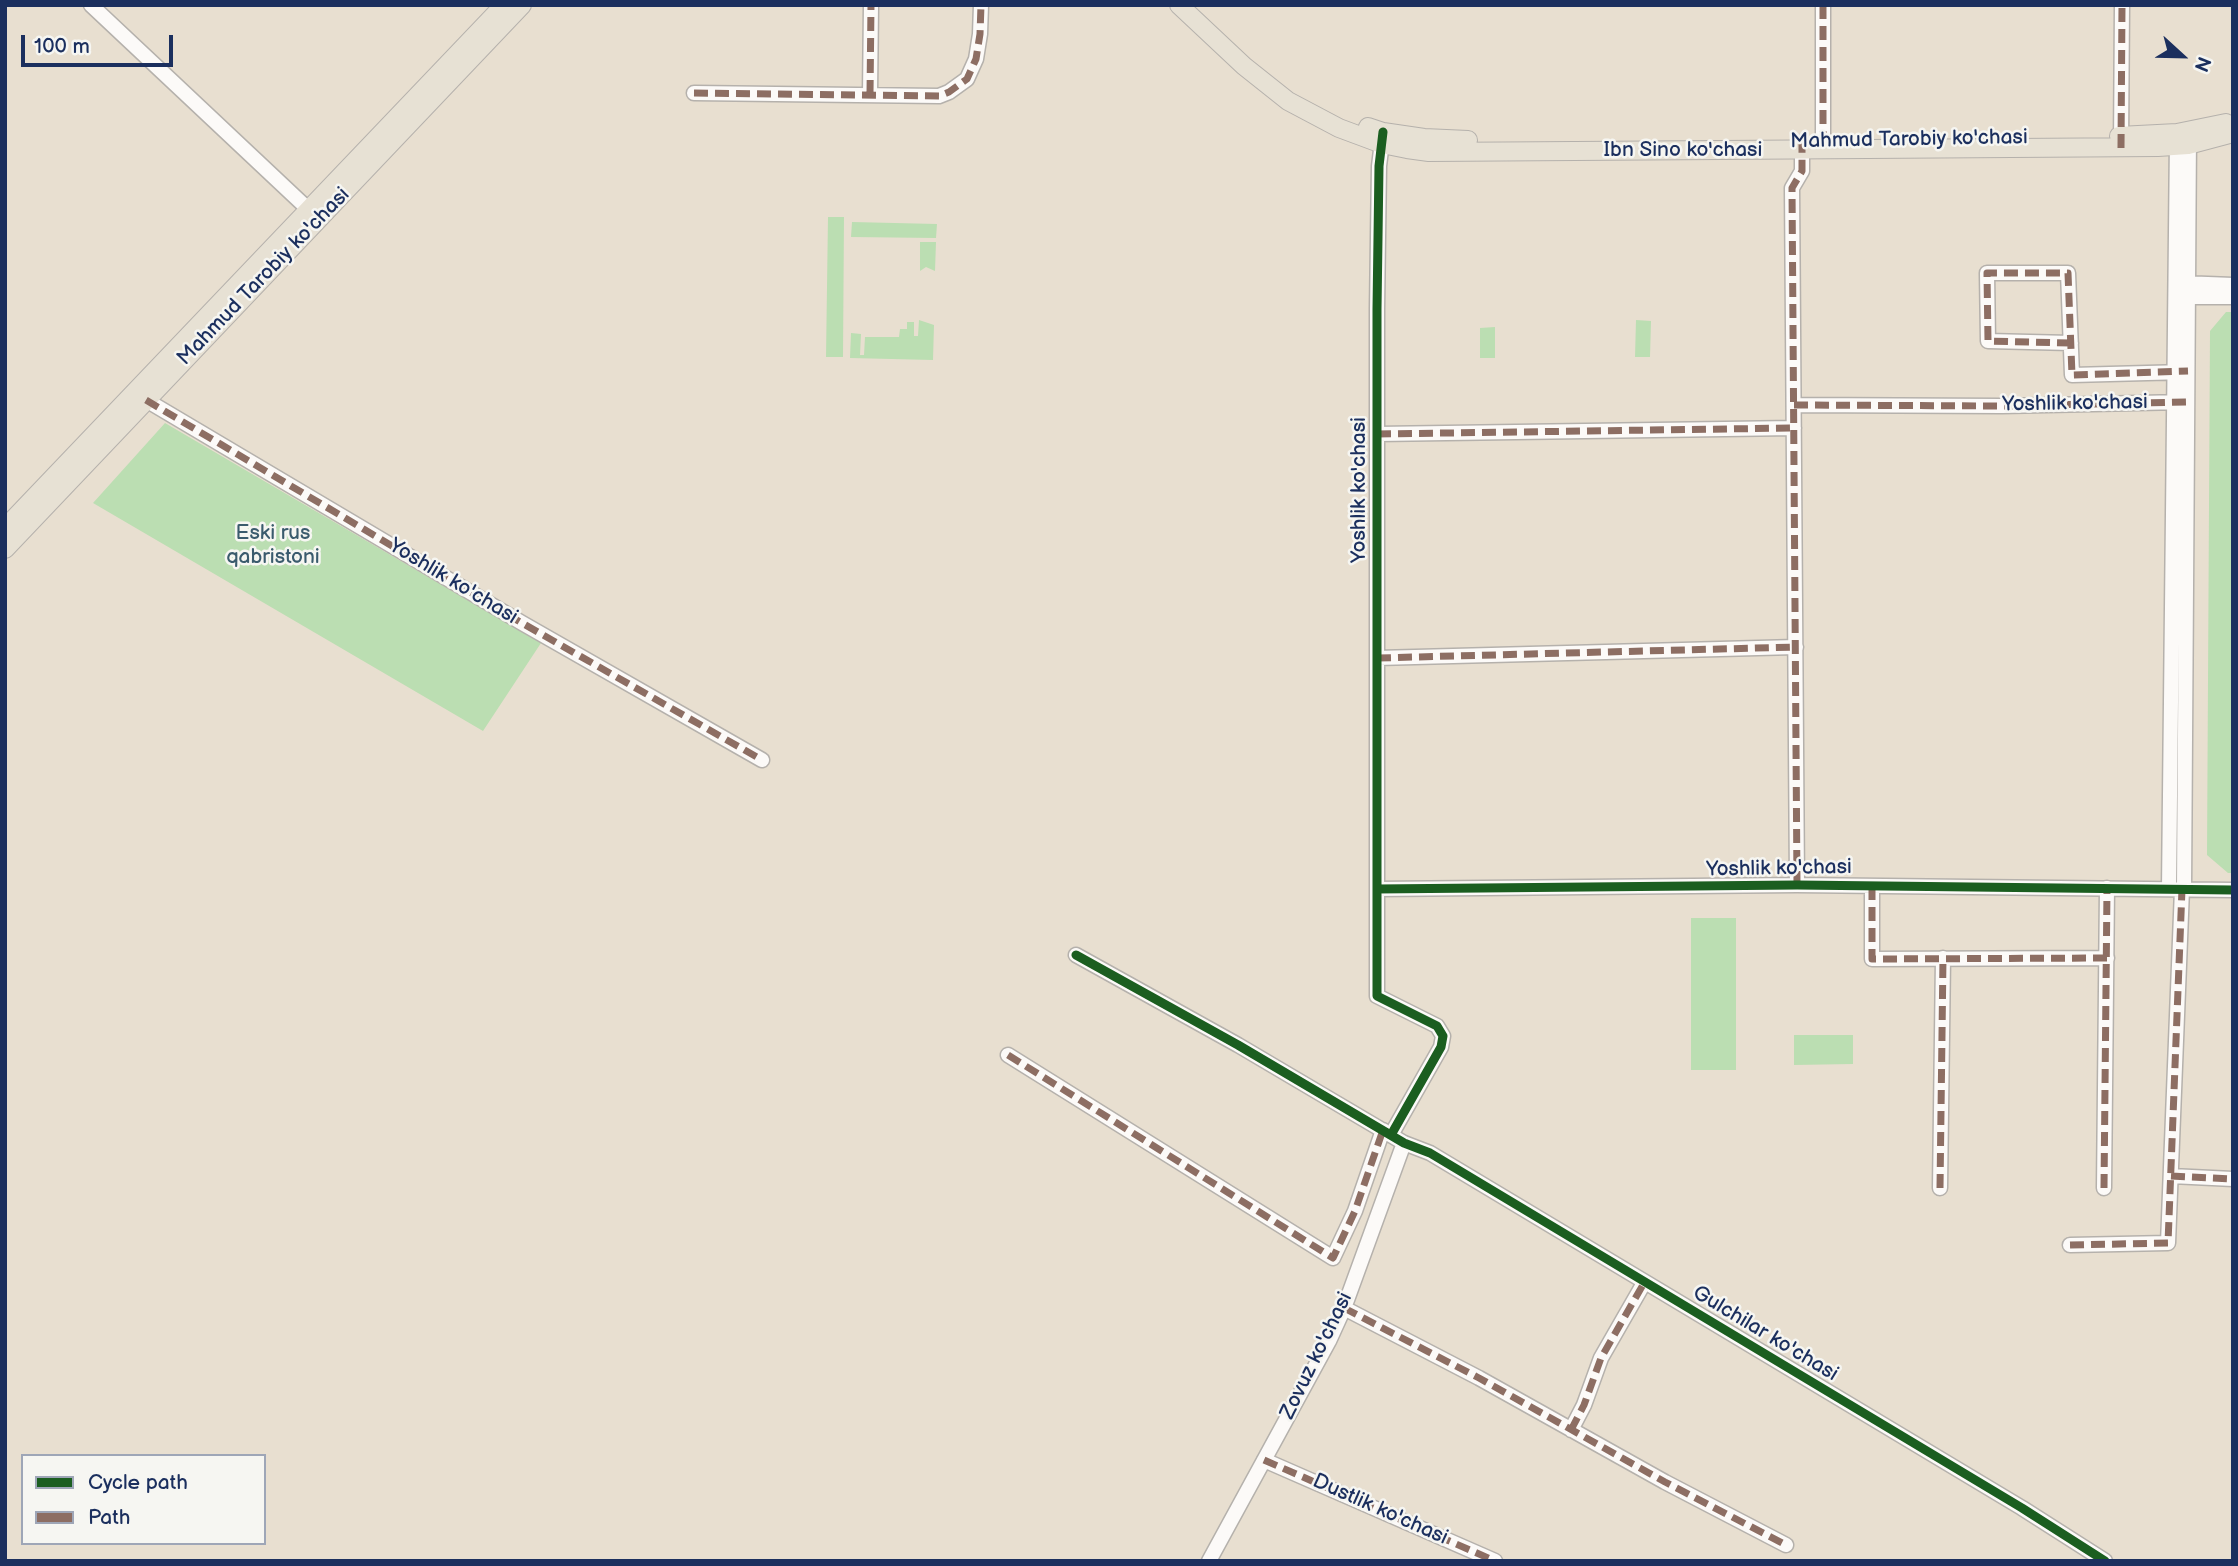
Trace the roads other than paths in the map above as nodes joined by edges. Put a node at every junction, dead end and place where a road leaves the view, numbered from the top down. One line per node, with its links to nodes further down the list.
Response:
1 (91, 5): 19 (street)
2 (504, 5): 19 (main road, Mahmud Tarobiy ko'chasi)
3 (522, 5): 25 (main road, Mahmud Tarobiy ko'chasi)
4 (871, 5): 11 (street)
5 (981, 5): 11 (street)
6 (1179, 5): 14 (main road)
7 (1194, 5): 14 (main road, Mahmud Tarobiy ko'chasi)
8 (1823, 5): 18 (street)
9 (2122, 5): 16 (street)
10 (694, 93): 11 (street)
11 (870, 94)
12 (2233, 121): 15 (main road, Mahmud Tarobiy ko'chasi)
13 (2233, 133): 15 (main road)
14 (1383, 138): 17 (main road, Mahmud Tarobiy ko'chasi); 29 (street, Yoshlik ko'chasi)
15 (2183, 139): 16 (main road, Mahmud Tarobiy ko'chasi); 21 (street)
16 (2121, 142): 18 (main road, Mahmud Tarobiy ko'chasi)
17 (1802, 146): 18 (main road, Mahmud Tarobiy ko'chasi); 27 (street, Yoshlik ko'chasi)
18 (1824, 146)
19 (308, 209): 30 (main road, Mahmud Tarobiy ko'chasi)
20 (2233, 285): 21 (street)
21 (2183, 290): 22 (street); 24 (street)
22 (2233, 297)
23 (2071, 343): 23 (street); 24 (street)
24 (2182, 372): 26 (street)
25 (146, 400): 31 (main road, Mahmud Tarobiy ko'chasi); 34 (street, Yoshlik ko'chasi)
26 (2182, 402): 27 (street, Yoshlik ko'chasi); 39 (street)
27 (1794, 405): 28 (street, Yoshlik ko'chasi)
28 (1794, 428): 29 (street, Yoshlik ko'chasi); 32 (street, Yoshlik ko'chasi)
29 (1377, 434): 33 (street, Yoshlik ko'chasi)
30 (5, 528)
31 (5, 549)
32 (1796, 647): 33 (street); 35 (street, Yoshlik ko'chasi)
33 (1377, 658): 38 (street, Yoshlik ko'chasi)
34 (762, 760)
35 (1797, 885): 36 (street, Yoshlik ko'chasi); 38 (street, Yoshlik ko'chasi)
36 (1872, 886): 37 (street, Yoshlik ko'chasi); 42 (street)
37 (2107, 888): 39 (street, Yoshlik ko'chasi); 43 (street)
38 (1377, 889): 45 (street, Yoshlik ko'chasi)
39 (2178, 889): 40 (street, Yoshlik ko'chasi); 47 (street)
40 (2233, 890)
41 (1076, 956): 45 (street, Gulchilar ko'chasi)
42 (1944, 958): 43 (street); 49 (street)
43 (2107, 958): 50 (street)
44 (1008, 1055): 45 (street)
45 (1387, 1133): 46 (street, Gulchilar ko'chasi)
46 (1404, 1143): 52 (street, Gulchilar ko'chasi); 53 (street, Zovuz ko'chasi)
47 (2171, 1176): 48 (street); 51 (street)
48 (2233, 1179)
49 (1940, 1188)
50 (2104, 1188)
51 (2070, 1245)
52 (1644, 1283): 54 (street); 59 (street, Gulchilar ko'chasi)
53 (1345, 1308): 54 (street); 55 (street, Zovuz ko'chasi)
54 (1571, 1430): 56 (street)
55 (1264, 1460): 57 (street, Zovuz ko'chasi); 58 (street, Dustlik ko'chasi)
56 (1786, 1545)
57 (1209, 1561)
58 (1495, 1561)
59 (2105, 1561)

